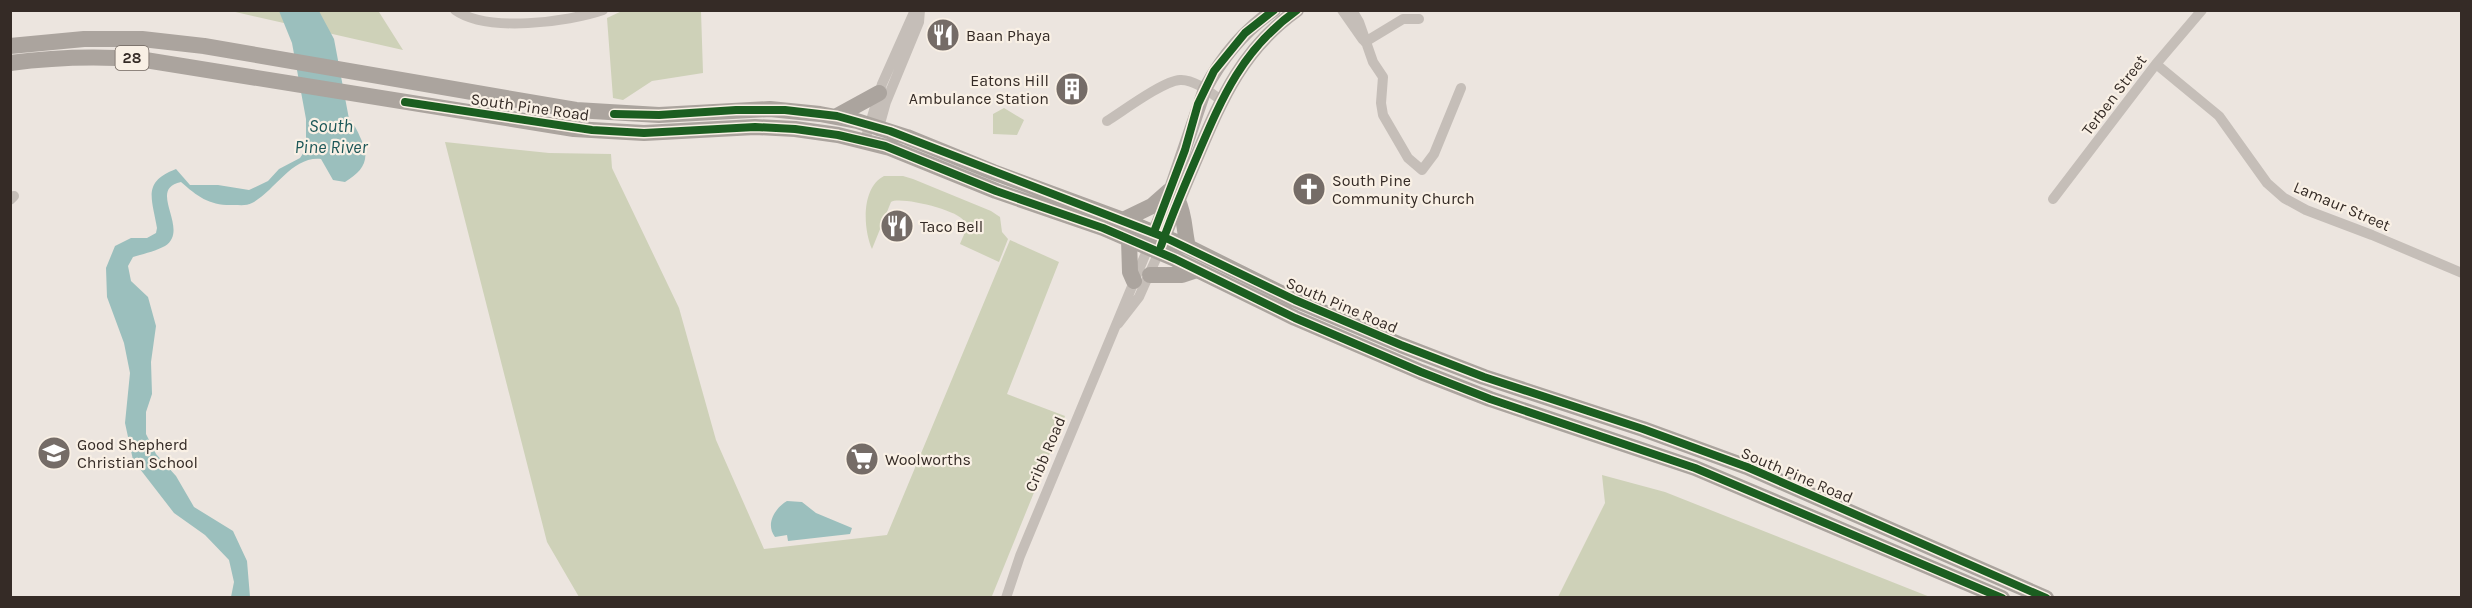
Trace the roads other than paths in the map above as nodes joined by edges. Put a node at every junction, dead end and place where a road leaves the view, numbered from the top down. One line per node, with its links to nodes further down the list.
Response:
1 (455, 10): 10 (street)
2 (603, 10): 10 (street)
3 (915, 10): 18 (street)
4 (920, 10): 22 (street)
5 (1274, 10): 17 (main road)
6 (1297, 10): 19 (main road)
7 (1342, 10): 12 (street)
8 (1352, 10): 12 (street)
9 (2202, 10): 15 (street, Terben Street)
10 (551, 15)
11 (1419, 19): 12 (street)
12 (1365, 42): 16 (street)
13 (10, 46): 20 (highway, South Pine Road / 28)
14 (10, 63): 22 (highway, South Pine Road / 28)
15 (2156, 64): 24 (street, Terben Street); 30 (street, Lamaur Street)
16 (1461, 88)
17 (1205, 89): 19 (street); 21 (street); 23 (main road)
18 (879, 93): 20 (highway); 22 (street)
19 (1221, 100): 23 (main road)
20 (837, 116): 22 (highway, South Pine Road / 28)
21 (1107, 121)
22 (872, 134): 25 (highway, South Pine Road / 28); 26 (highway, South Pine Road / 28)
23 (1174, 196): 25 (highway); 27 (main road); 28 (highway)
24 (2053, 200)
25 (1123, 220): 27 (highway, South Pine Road / 28)
26 (1128, 239): 27 (highway, South Pine Road / 28); 32 (highway)
27 (1156, 242): 28 (highway, South Pine Road / 28); 29 (highway, South Pine Road / 28); 31 (street, Cribb Road); 32 (street, Cribb Road)
28 (1188, 247): 36 (highway, South Pine Road / 28)
29 (1197, 270): 31 (highway); 35 (highway, South Pine Road / 28)
30 (2462, 273)
31 (1150, 275): 33 (street, Cribb Road)
32 (1134, 281): 33 (street, Cribb Road)
33 (1118, 324): 34 (street, Cribb Road)
34 (1006, 597)
35 (2002, 597)
36 (2046, 597)

